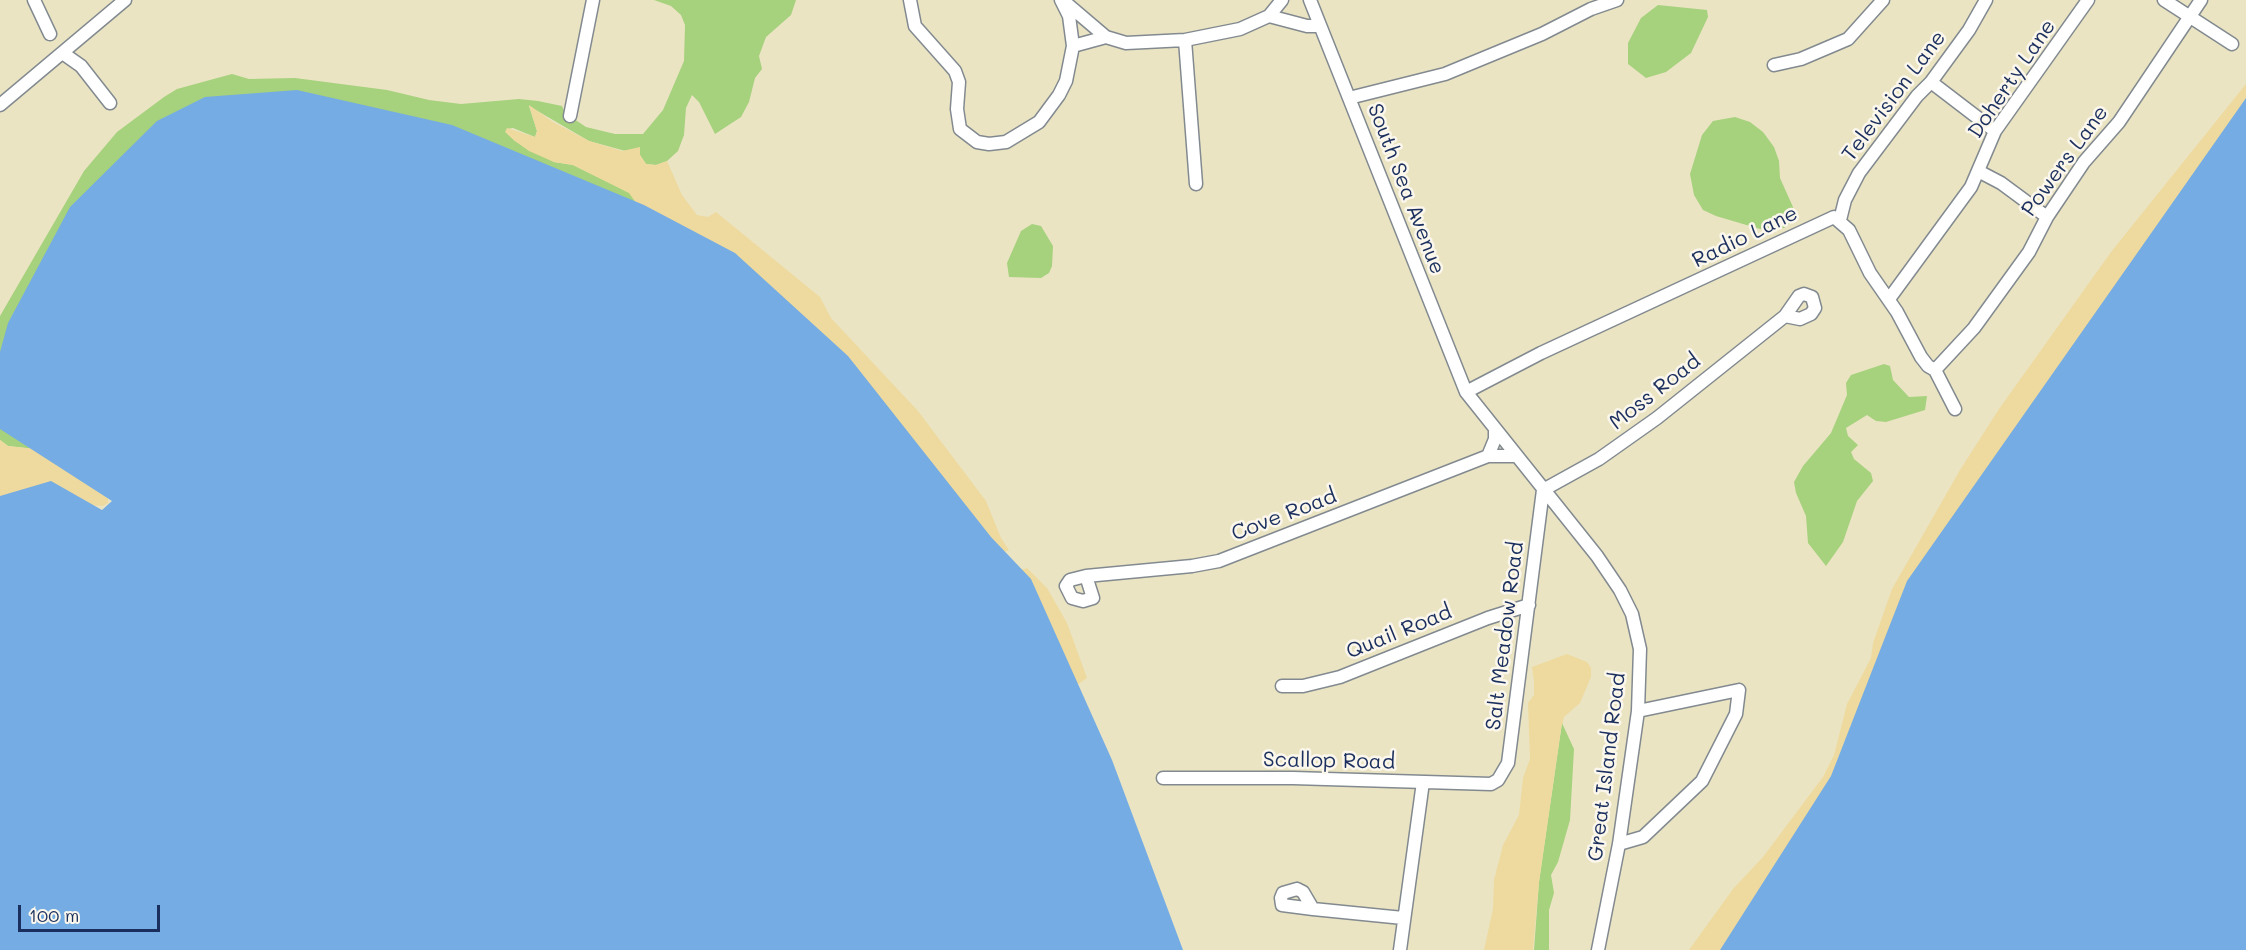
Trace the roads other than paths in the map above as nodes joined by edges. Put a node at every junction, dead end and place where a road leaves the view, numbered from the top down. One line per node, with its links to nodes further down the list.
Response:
1 (34, 0): 18 (street)
2 (125, 0): 23 (street)
3 (593, 0): 29 (street)
4 (910, 0): 22 (street)
5 (1062, 0): 19 (street); 22 (street)
6 (1282, 0): 15 (street)
7 (1310, 0): 17 (street, South Sea Avenue)
8 (1617, 0): 14 (street)
9 (1883, 0): 24 (street)
10 (1986, 0): 25 (street, Television Lane)
11 (2088, 0): 30 (street, Doherty Lane)
12 (2164, 0): 16 (street)
13 (2201, 0): 16 (street, Powers Lane)
14 (1588, 3): 26 (street)
15 (1269, 16): 17 (street); 20 (street)
16 (2188, 16): 21 (street); 33 (street, Powers Lane)
17 (1320, 26): 26 (street, South Sea Avenue)
18 (50, 34)
19 (1106, 37): 20 (street); 22 (street)
20 (1185, 40): 32 (street)
21 (2232, 44)
22 (1073, 45)
23 (64, 54): 27 (street); 28 (street)
24 (1774, 65)
25 (1931, 82): 30 (street); 34 (street, Television Lane)
26 (1349, 98): 38 (street, South Sea Avenue)
27 (110, 103)
28 (0, 105)
29 (570, 116)
30 (1995, 131): 31 (street, Doherty Lane)
31 (1980, 172): 33 (street); 35 (street, Doherty Lane)
32 (1196, 184)
33 (2047, 217): 37 (street, Powers Lane)
34 (1840, 219): 35 (street); 38 (street, Radio Lane)
35 (1889, 299): 37 (street)
36 (1785, 316): 43 (street, Moss Road)
37 (1935, 370): 39 (street)
38 (1466, 392): 40 (street, Great Island Road)
39 (1955, 408)
40 (1495, 430): 41 (street); 42 (street, Great Island Road)
41 (1488, 456): 42 (street, Cove Road); 44 (street, Cove Road)
42 (1515, 456): 43 (street, Great Island Road)
43 (1544, 490): 45 (street, Salt Meadow Road); 47 (street, Great Island Road)
44 (1086, 576)
45 (1529, 604): 46 (street, Quail Road); 50 (street, Salt Meadow Road)
46 (1282, 686)
47 (1638, 711): 51 (street, Great Island Road); 51 (street)
48 (1163, 778): 49 (street, Scallop Road)
49 (1423, 782): 50 (street, Scallop Road); 53 (street)
50 (1494, 782)
51 (1619, 844): 55 (street, Great Island Road)
52 (1313, 909): 53 (street)
53 (1403, 918): 54 (street)
54 (1400, 950)
55 (1598, 950)

